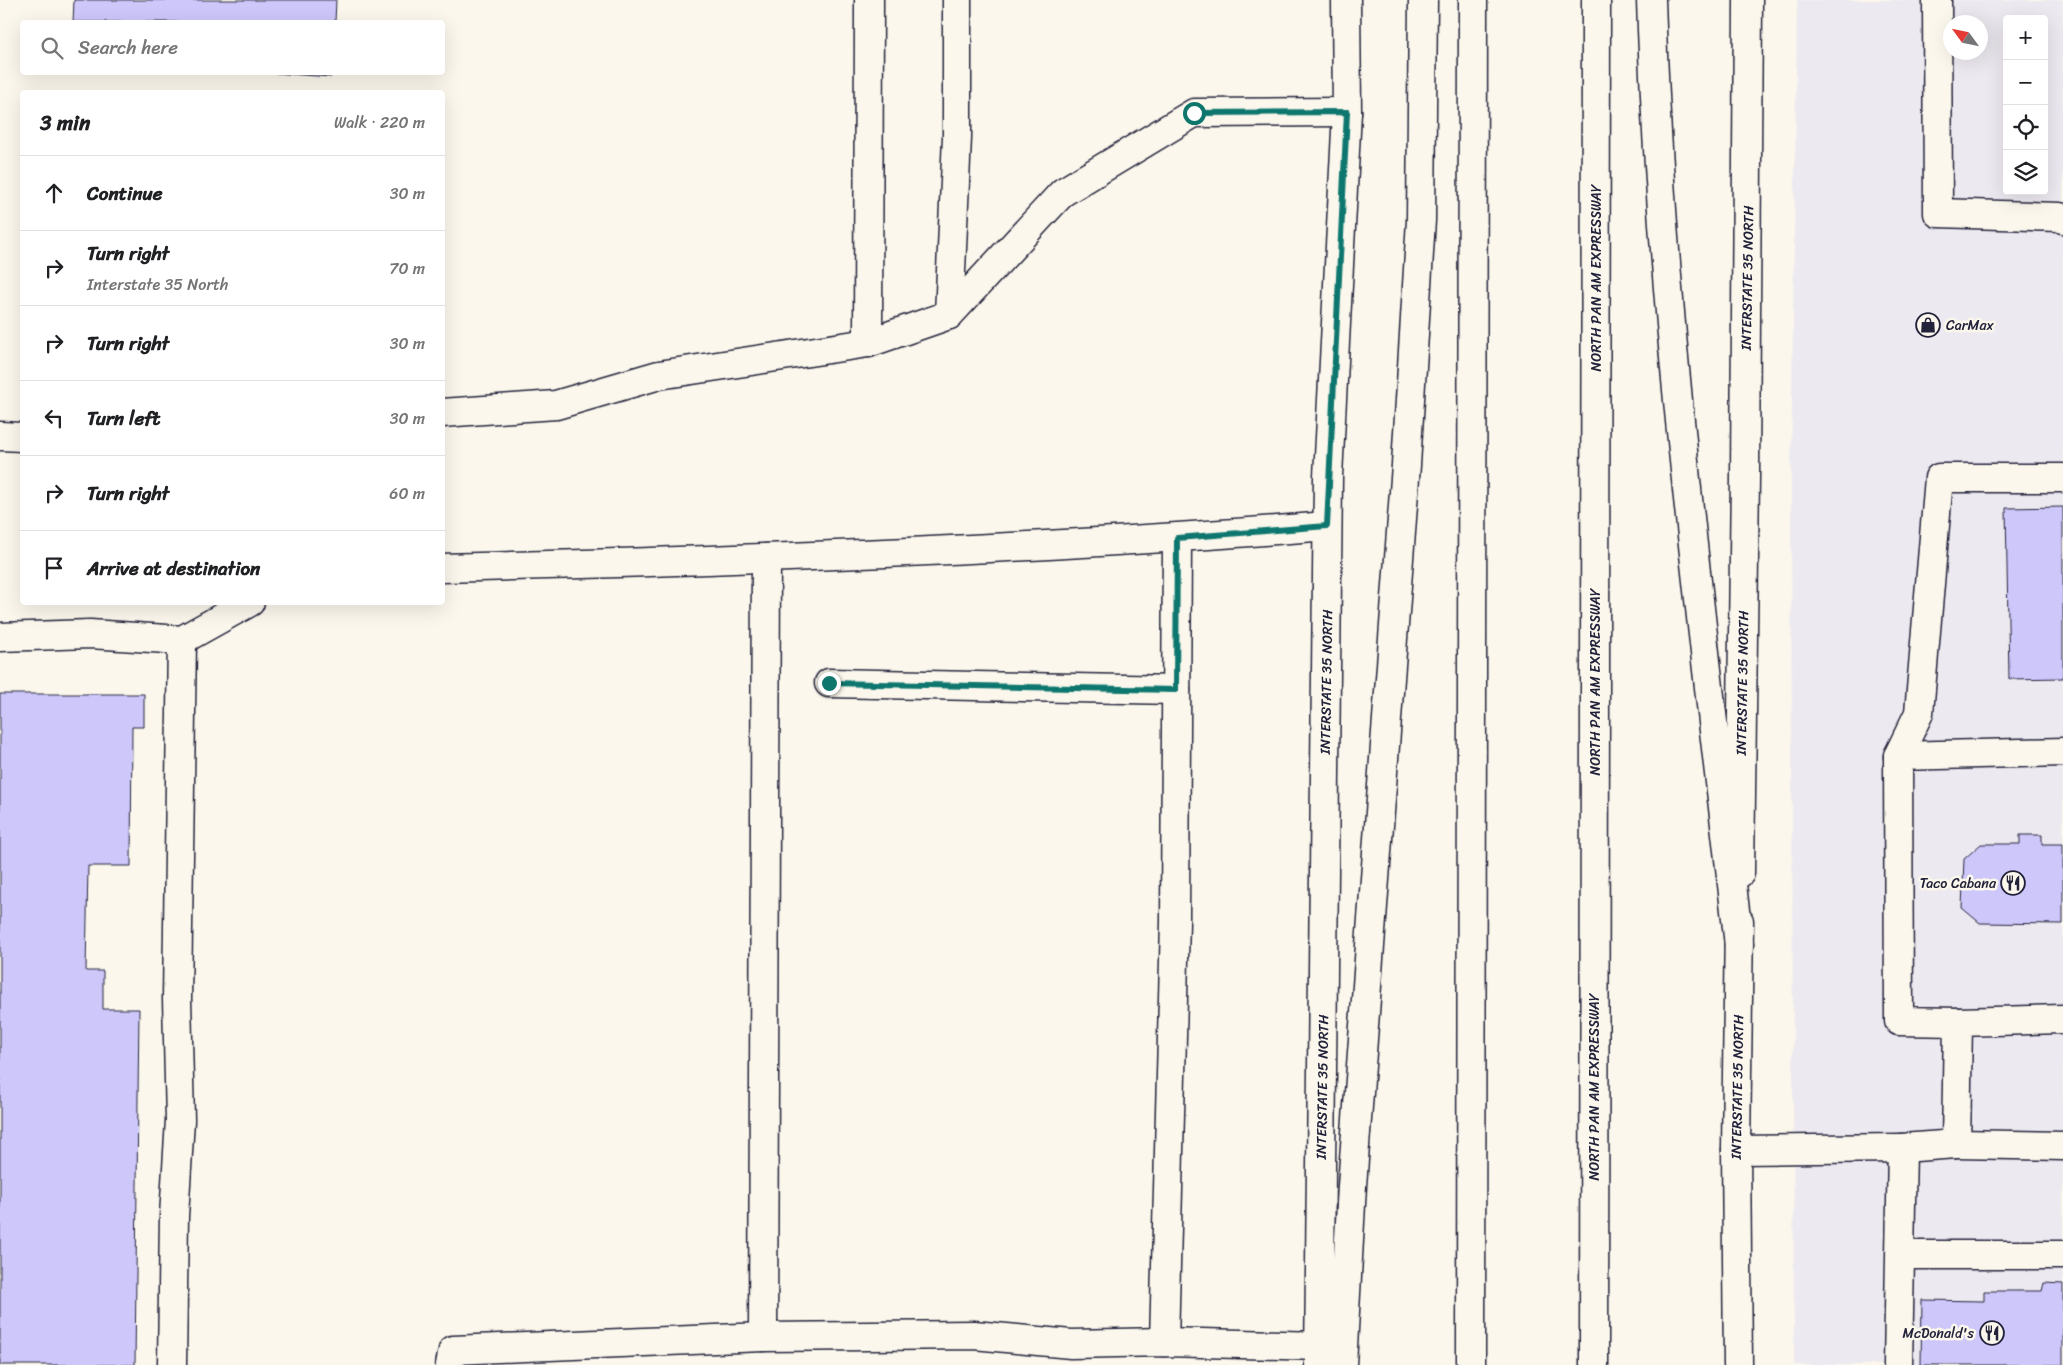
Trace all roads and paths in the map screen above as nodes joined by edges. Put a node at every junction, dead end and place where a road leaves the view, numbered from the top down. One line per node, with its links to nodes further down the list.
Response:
1 (870, 0): 13 (main road)
2 (958, 0): 12 (main road)
3 (1346, 0): 10 (main road, INTERSTATE 35 NORTH)
4 (1423, 0): 43 (main road)
5 (1473, 0): 44 (main road)
6 (1596, 0): 45 (main road, NORTH PAN AM EXPRESSWAY)
7 (1651, 0): 29 (main road)
8 (1748, 0): 29 (main road, INTERSTATE 35 NORTH)
9 (1937, 0): 11 (main road)
10 (1347, 112): 12 (main road); 18 (main road, INTERSTATE 35 NORTH)
11 (2063, 219)
12 (949, 315): 13 (main road)
13 (868, 343): 14 (main road)
14 (445, 413)
15 (0, 436): 16 (main road)
16 (20, 436)
17 (2063, 478): 28 (main road)
18 (1327, 526): 19 (main road); 40 (main road, INTERSTATE 35 NORTH)
19 (1177, 538): 20 (main road); 26 (main road)
20 (766, 558): 21 (main road); 38 (main road)
21 (445, 568)
22 (245, 605): 24 (main road)
23 (0, 637): 24 (main road)
24 (182, 640): 41 (main road)
25 (829, 683): 26 (main road)
26 (1176, 690): 39 (main road)
27 (2063, 752): 28 (main road)
28 (1898, 756): 31 (main road)
29 (1739, 945): 35 (main road, INTERSTATE 35 NORTH)
30 (2063, 1019): 31 (main road)
31 (1958, 1022): 32 (main road)
32 (1956, 1144): 33 (main road); 34 (main road)
33 (2063, 1146)
34 (1902, 1148): 35 (main road); 36 (main road)
35 (1736, 1150): 46 (main road, INTERSTATE 35 NORTH)
36 (1900, 1255): 37 (main road); 47 (main road)
37 (2063, 1255)
38 (763, 1336): 39 (main road); 42 (main road)
39 (1164, 1342): 40 (main road)
40 (1320, 1355)
41 (172, 1365)
42 (450, 1365)
43 (1342, 1365)
44 (1470, 1365)
45 (1594, 1365)
46 (1738, 1365)
47 (1898, 1365)

